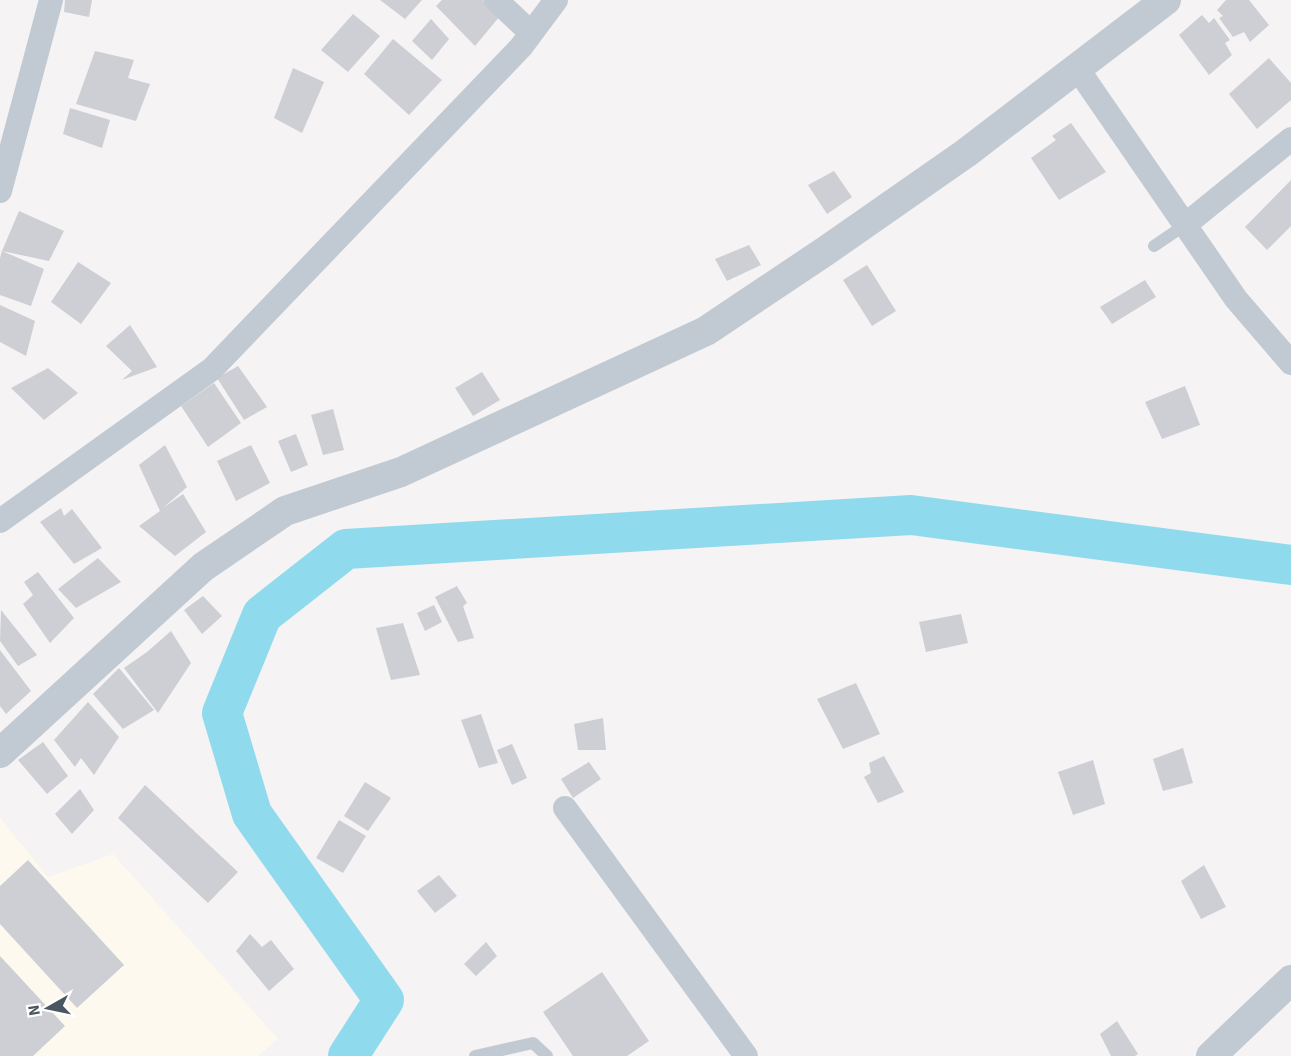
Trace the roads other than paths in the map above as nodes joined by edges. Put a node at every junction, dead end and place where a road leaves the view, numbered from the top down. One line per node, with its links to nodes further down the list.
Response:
1 (51, 0): 8 (street)
2 (496, 0): 5 (street)
3 (556, 0): 5 (street)
4 (1166, 0): 6 (street)
5 (526, 40): 12 (street)
6 (1077, 68): 9 (street); 13 (street)
7 (1291, 139): 9 (street)
8 (0, 191)
9 (1185, 225): 10 (lane); 11 (street)
10 (1154, 246)
11 (1291, 363)
12 (0, 521)
13 (0, 753)
14 (565, 808): 18 (street)
15 (1291, 980): 19 (street)
16 (475, 1056): 17 (lane)
17 (547, 1056)
18 (746, 1056)
19 (1210, 1056)

